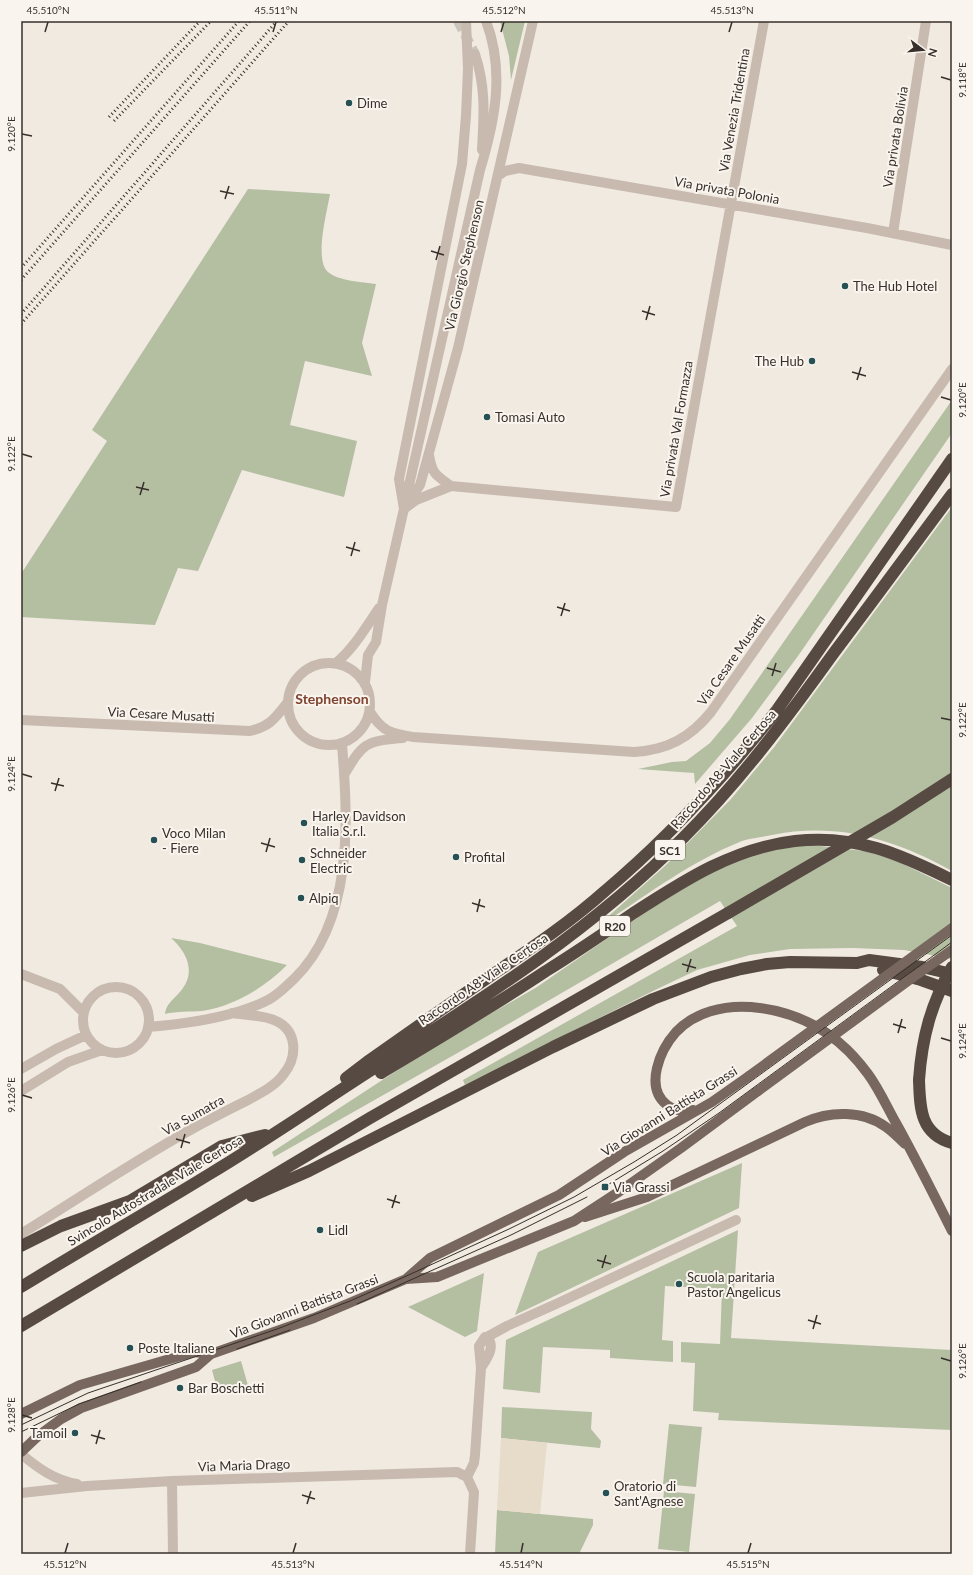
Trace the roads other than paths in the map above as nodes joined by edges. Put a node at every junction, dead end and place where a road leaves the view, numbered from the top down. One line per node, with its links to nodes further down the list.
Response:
1 (466, 21): 17 (street, Via Giorgio Stephenson)
2 (486, 21): 7 (street)
3 (533, 21): 8 (street, Via Giorgio Stephenson)
4 (764, 21): 9 (street, Via Venezia Tridentina)
5 (926, 21): 10 (street, Via privata Bolivia)
6 (475, 54): 7 (street)
7 (480, 170): 17 (street)
8 (498, 176): 9 (street, Via privata Polonia); 13 (street, Via Giorgio Stephenson)
9 (730, 204): 10 (street, Via privata Polonia); 15 (street, Via privata Val Formazza)
10 (894, 233): 11 (street, Via privata Polonia)
11 (952, 245)
12 (952, 369): 24 (street, Via Cesare Musatti)
13 (429, 451): 15 (street); 17 (street, Via Giorgio Stephenson)
14 (952, 459): 44 (highway)
15 (451, 486): 17 (street, Via privata Val Formazza)
16 (952, 494): 44 (highway, Raccordo A8-Viale Certosa / SC1)
17 (404, 509): 18 (street, Via Giorgio Stephenson)
18 (382, 605): 19 (street, Via Giorgio Stephenson); 20 (street, Via Giorgio Stephenson)
19 (336, 663): 20 (street); 21 (street)
20 (365, 682): 22 (street)
21 (288, 702): 23 (street, Via Cesare Musatti); 25 (street)
22 (370, 712): 24 (street, Via Cesare Musatti); 25 (street)
23 (21, 720)
24 (413, 737): 26 (street, Via Cesare Musatti)
25 (342, 744): 26 (street)
26 (344, 775): 37 (street)
27 (952, 779): 48 (highway, bridge)
28 (952, 880): 44 (highway, R20)
29 (952, 928): 43 (main road, Via Giovanni Battista Grassi, bridge)
30 (952, 950): 50 (main road, Via Giovanni Battista Grassi, bridge)
31 (857, 963): 34 (highway); 35 (highway); 48 (highway)
32 (952, 967): 46 (highway, bridge)
33 (21, 974): 36 (street)
34 (952, 974)
35 (952, 991)
36 (83, 1012): 38 (street); 39 (street)
37 (232, 1013): 38 (street); 52 (street, Via Sumatra)
38 (148, 1027): 40 (street)
39 (86, 1035): 40 (street); 41 (street)
40 (102, 1050): 42 (street)
41 (21, 1069)
42 (21, 1091)
43 (700, 1108): 47 (main road); 54 (main road, Via Giovanni Battista Grassi)
44 (302, 1115): 45 (highway, Svincolo Autostradale Viale Certosa)
45 (276, 1132): 53 (highway); 55 (highway, Svincolo Autostradale Viale Certosa)
46 (952, 1144)
47 (917, 1159): 50 (main road); 51 (main road)
48 (204, 1218): 56 (highway)
49 (736, 1220): 60 (street)
50 (574, 1221): 54 (main road, Via Giovanni Battista Grassi)
51 (952, 1231)
52 (21, 1234)
53 (21, 1246)
54 (406, 1279): 57 (main road, Via Giovanni Battista Grassi)
55 (21, 1287)
56 (21, 1326)
57 (211, 1354): 58 (main road, Via Giovanni Battista Grassi); 59 (main road, Via Giovanni Battista Grassi)
58 (21, 1414)
59 (21, 1453): 62 (street)
60 (467, 1477): 61 (street, Via Maria Drago); 65 (street)
61 (172, 1481): 62 (street, Via Maria Drago); 64 (street)
62 (87, 1486): 63 (street, Via Maria Drago)
63 (21, 1493)
64 (173, 1554)
65 (470, 1554)

